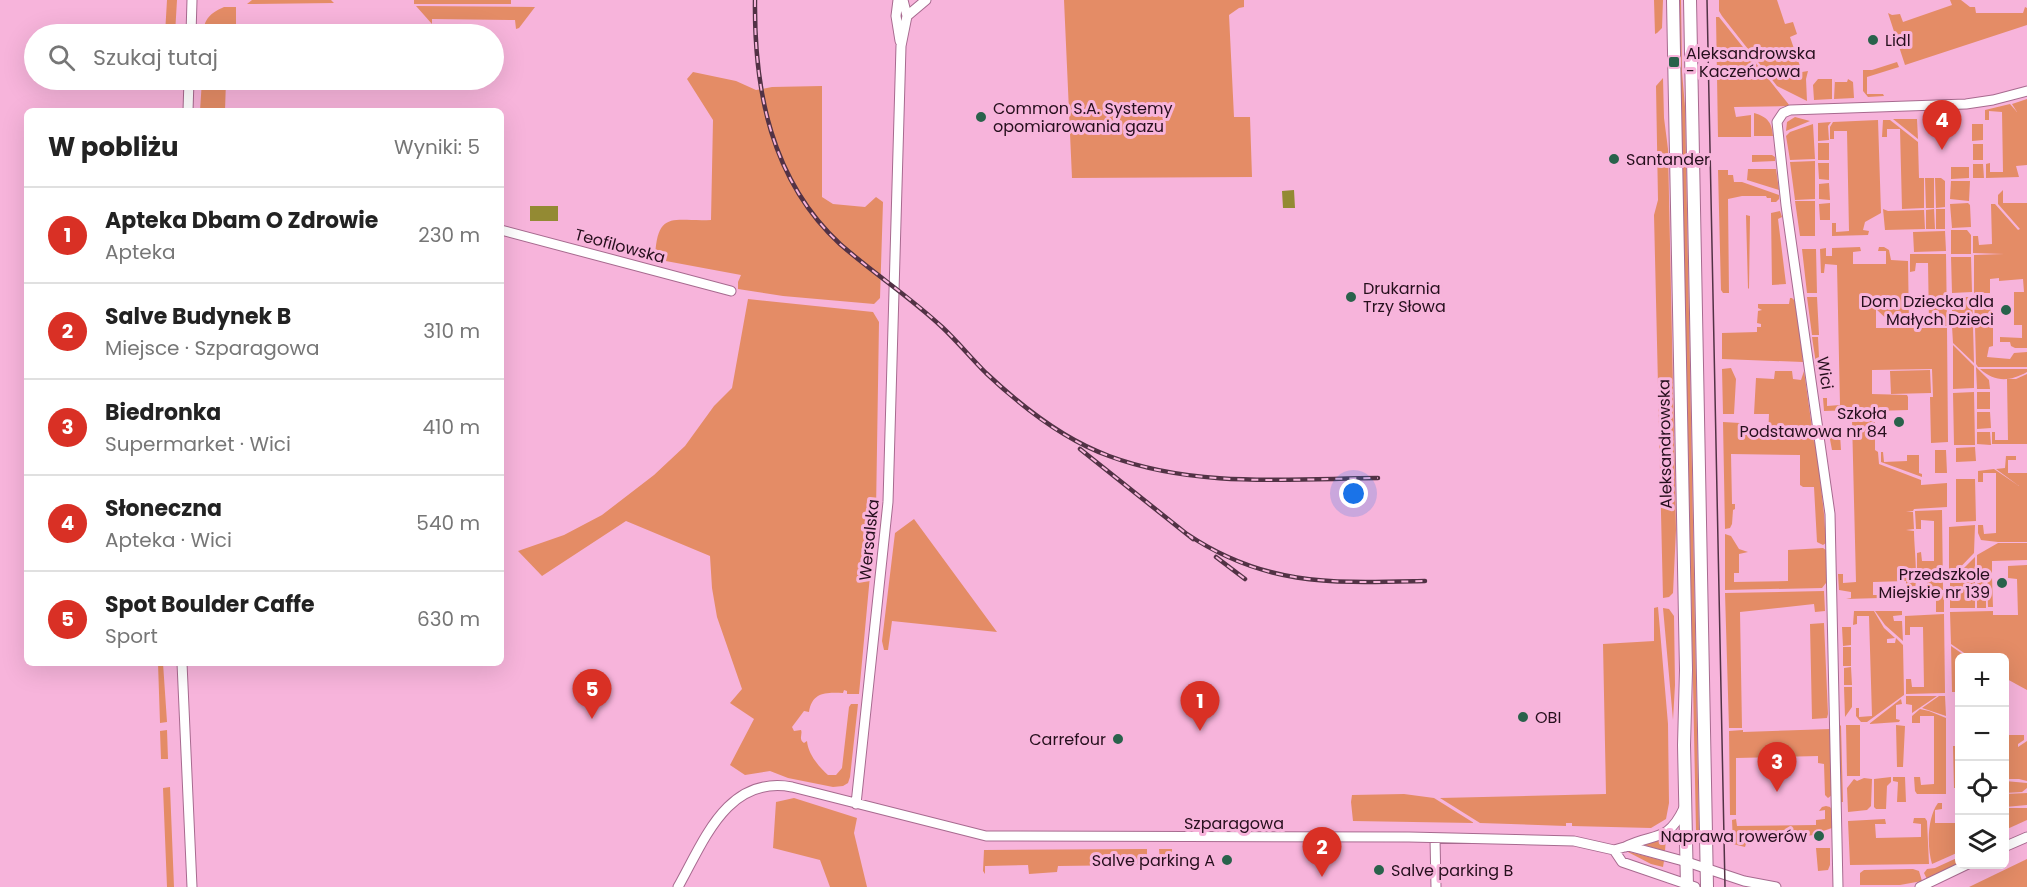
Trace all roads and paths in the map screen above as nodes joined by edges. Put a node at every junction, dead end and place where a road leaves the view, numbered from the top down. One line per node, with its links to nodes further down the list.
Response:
1 (192, 0): 8 (street)
2 (898, 0): 9 (street, Wersalska)
3 (903, 0): 7 (street, Wersalska)
4 (926, 0): 7 (street)
5 (1672, 0): 17 (main road, Aleksandrowska)
6 (1690, 0): 24 (main road, Aleksandrowska)
7 (907, 16): 9 (street, Wersalska)
8 (191, 24)
9 (901, 46): 16 (street, Wersalska)
10 (189, 90): 12 (street)
11 (2027, 91): 32 (street, Wici)
12 (188, 108)
13 (504, 231): 14 (street, Teofilowska)
14 (731, 291)
15 (182, 666): 27 (street)
16 (856, 804): 19 (street, Szparagowa); 28 (street)
17 (1685, 806): 21 (street); 23 (main road, Aleksandrowska)
18 (2027, 837): 20 (street)
19 (1435, 838): 22 (street, Szparagowa); 29 (street)
20 (2009, 845)
21 (1625, 847): 22 (street, Szparagowa); 23 (street, Szparagowa)
22 (1614, 850): 26 (street, Szparagowa)
23 (1686, 862): 24 (street, Szparagowa); 26 (main road, Aleksandrowska)
24 (1707, 869): 30 (main road, Aleksandrowska); 31 (street, Szparagowa)
25 (1958, 869): 33 (street)
26 (1690, 886)
27 (192, 887)
28 (678, 887)
29 (1436, 887)
30 (1707, 887)
31 (1776, 887)
32 (1838, 887)
33 (1920, 887)

